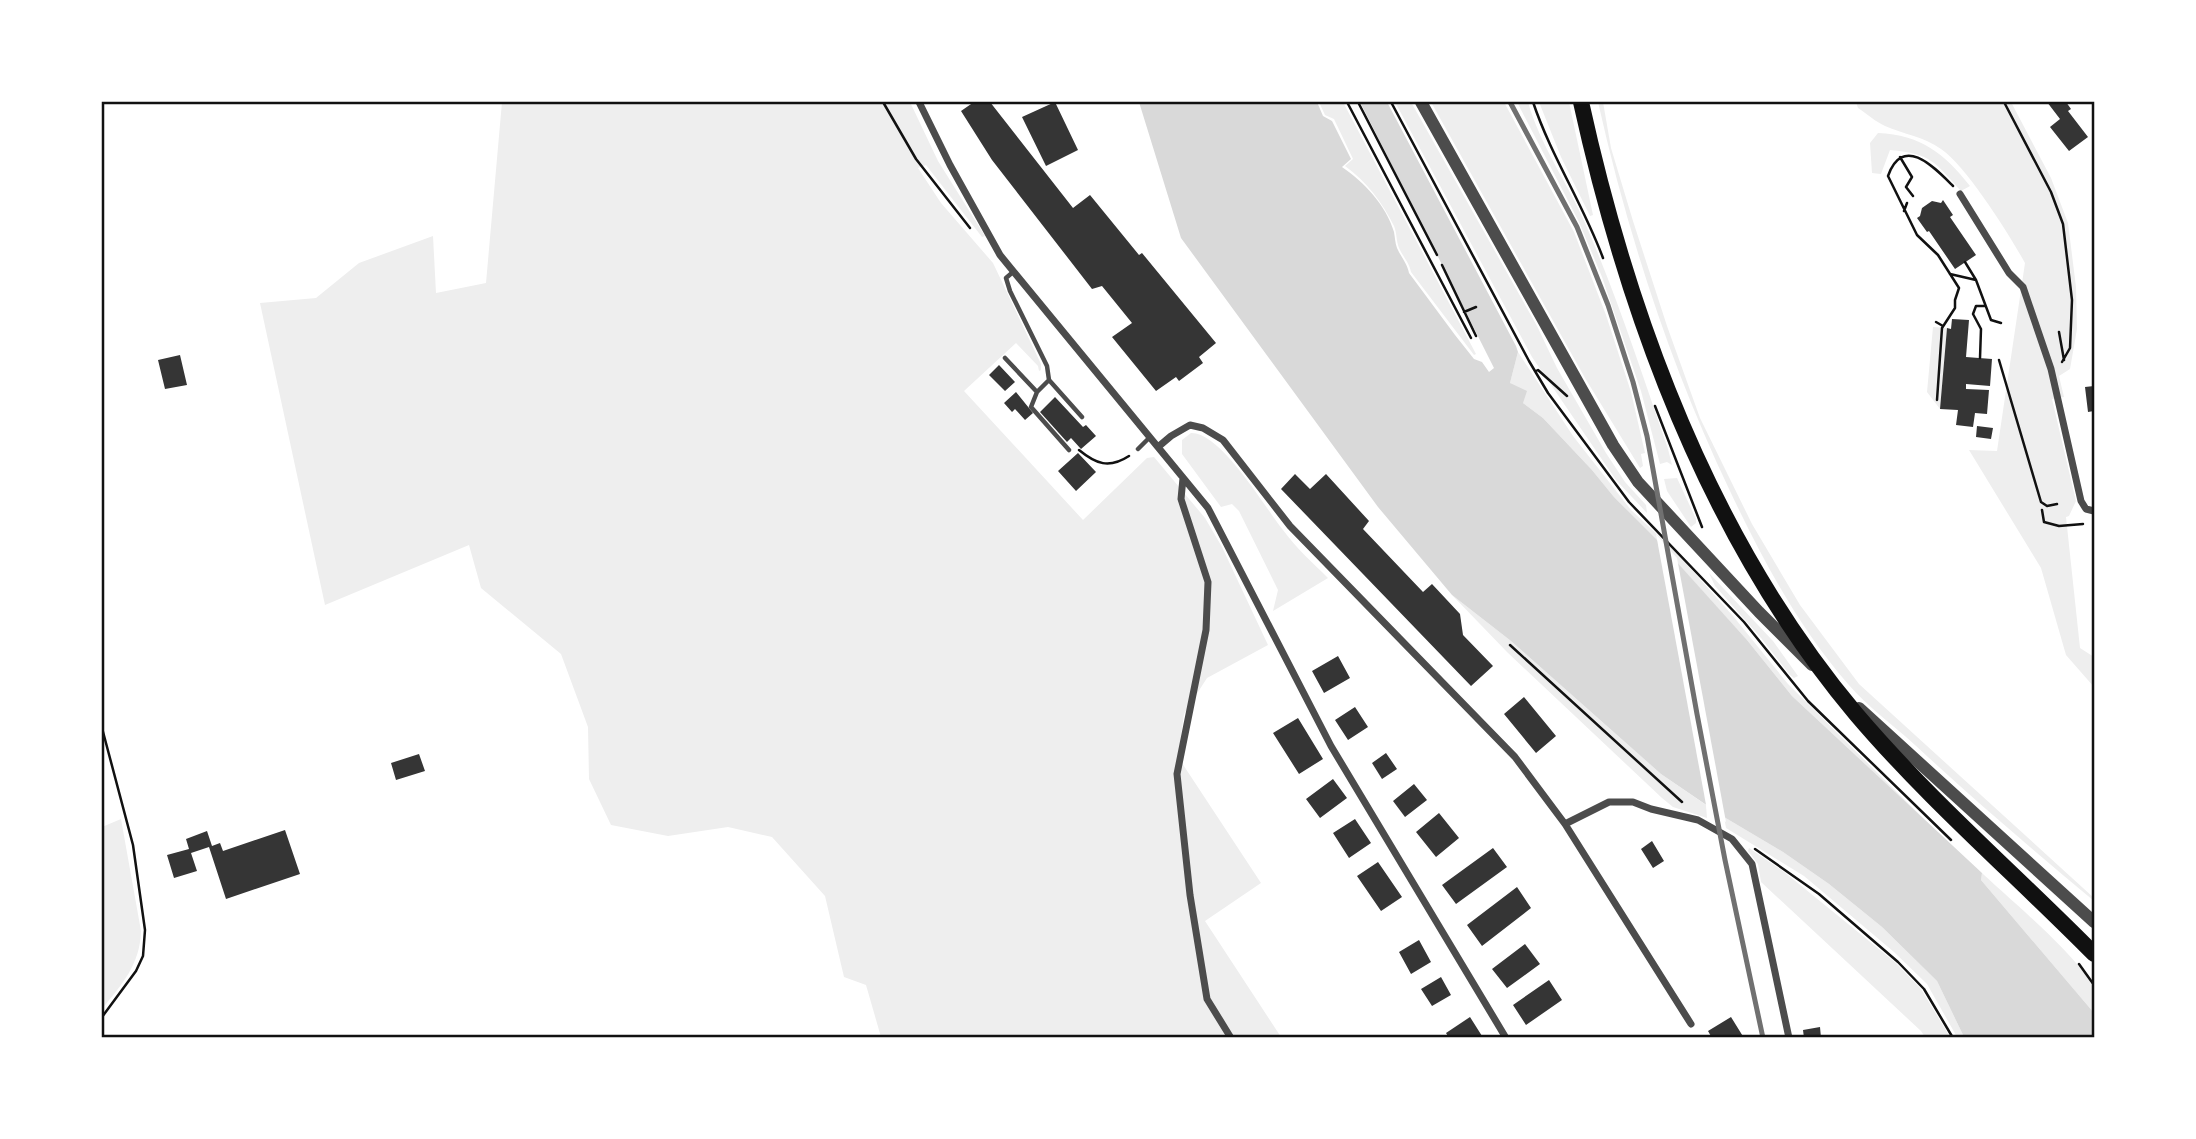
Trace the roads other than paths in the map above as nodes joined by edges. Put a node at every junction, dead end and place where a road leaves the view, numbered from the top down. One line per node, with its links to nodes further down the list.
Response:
1 (919, 102): 5 (street)
2 (1421, 102): 18 (street)
3 (1581, 102): 19 (main road)
4 (1960, 194): 15 (street)
5 (1013, 272): 7 (lane); 10 (street)
6 (1005, 358): 8 (lane)
7 (1049, 380): 8 (lane); 9 (lane)
8 (1037, 391): 13 (lane)
9 (1082, 417)
10 (1149, 438): 11 (street); 12 (lane)
11 (1158, 447): 14 (street); 17 (street)
12 (1138, 449)
13 (1069, 450)
14 (1183, 478): 21 (street); 22 (street)
15 (2090, 510): 16 (lane)
16 (2082, 517)
17 (1565, 824): 20 (street); 23 (street)
18 (2095, 922)
19 (2095, 954)
20 (1691, 1024)
21 (1231, 1038)
22 (1506, 1038)
23 (1789, 1038)

